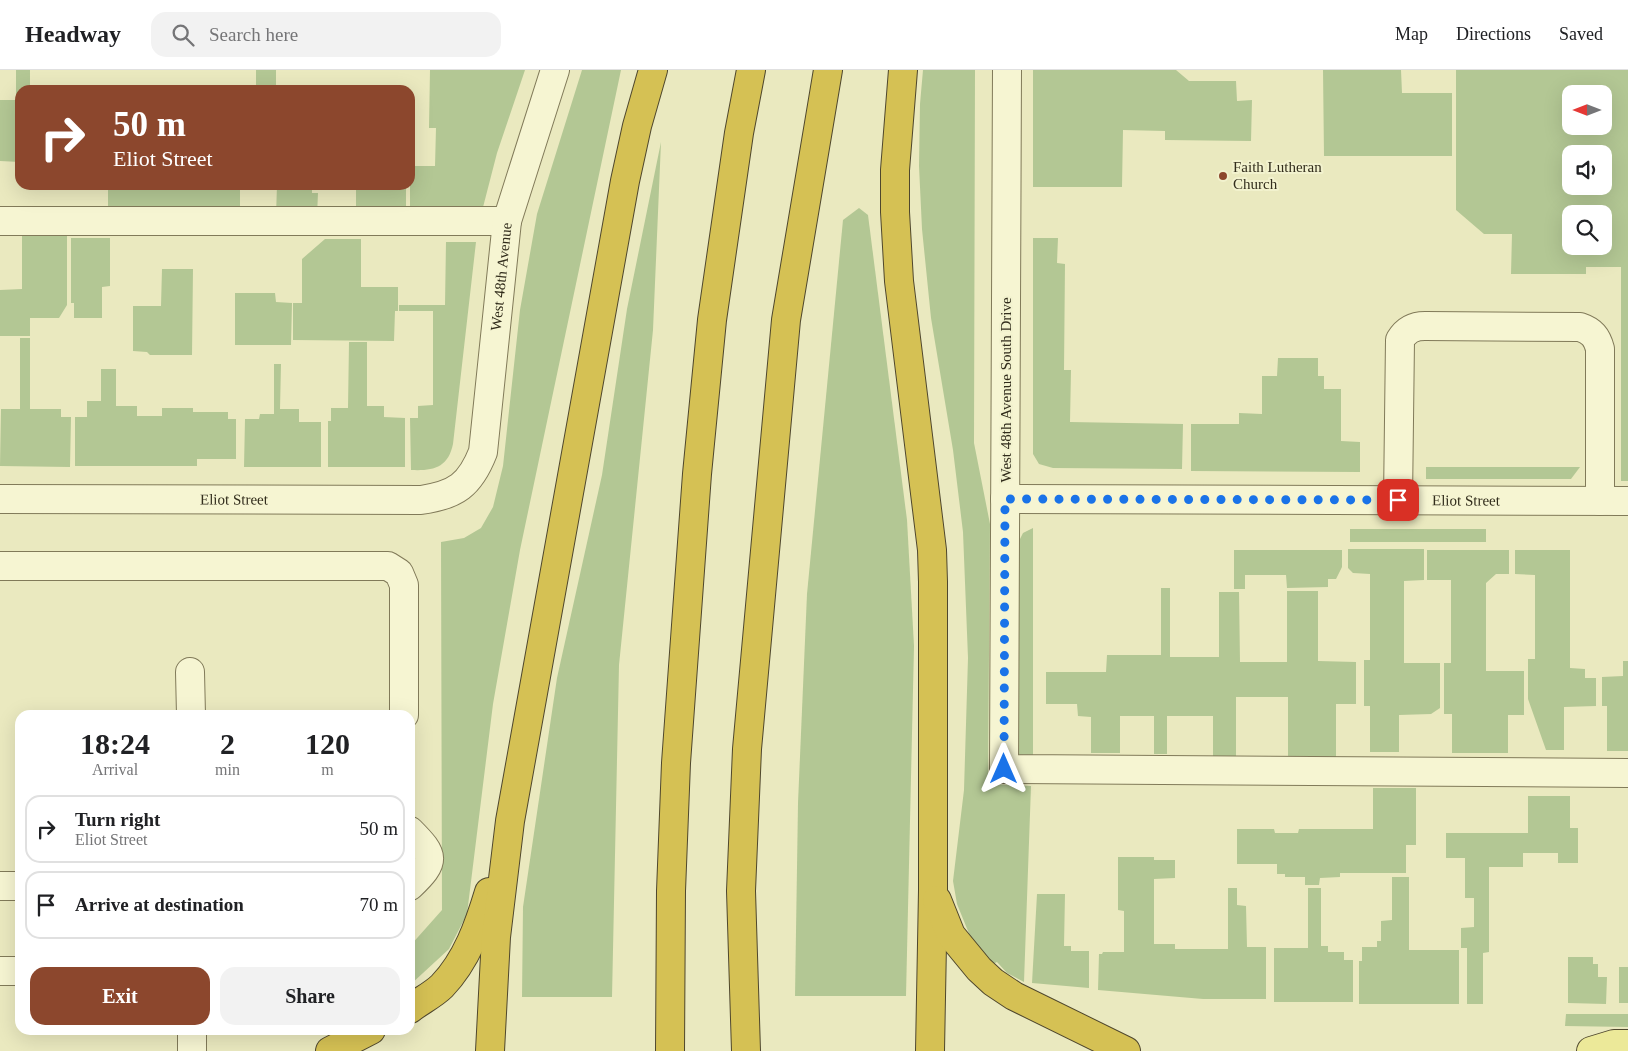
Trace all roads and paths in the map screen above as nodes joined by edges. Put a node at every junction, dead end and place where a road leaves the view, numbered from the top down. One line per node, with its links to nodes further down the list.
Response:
1 (555, 70): 8 (street, West 48th Avenue)
2 (653, 70): 20 (highway)
3 (751, 70): 35 (highway)
4 (828, 70): 36 (highway)
5 (903, 70): 25 (highway)
6 (1007, 70): 10 (street, West 48th Avenue South Drive)
7 (0, 221): 8 (street)
8 (507, 221): 9 (street, West 48th Avenue)
9 (464, 484): 11 (street, Eliot Street)
10 (1005, 499): 12 (street, Eliot Street); 19 (street, West 48th Avenue South Drive)
11 (0, 500)
12 (1398, 500): 13 (street, Eliot Street); 13 (street)
13 (1600, 501): 14 (street, Eliot Street)
14 (1628, 501)
15 (0, 566): 18 (street)
16 (190, 672): 17 (street)
17 (191, 710)
18 (404, 710)
19 (1628, 773)
20 (510, 821): 28 (highway); 34 (highway)
21 (415, 836): 22 (street)
22 (415, 881)
23 (0, 886): 24 (street)
24 (15, 886)
25 (932, 890): 37 (highway); 38 (highway)
26 (0, 971): 27 (street)
27 (15, 971)
28 (415, 1005)
29 (192, 1035): 32 (street)
30 (361, 1035): 33 (highway)
31 (1628, 1044): 39 (main road)
32 (192, 1051)
33 (330, 1051)
34 (490, 1051)
35 (670, 1051)
36 (746, 1051)
37 (930, 1051)
38 (1126, 1051)
39 (1590, 1051)

